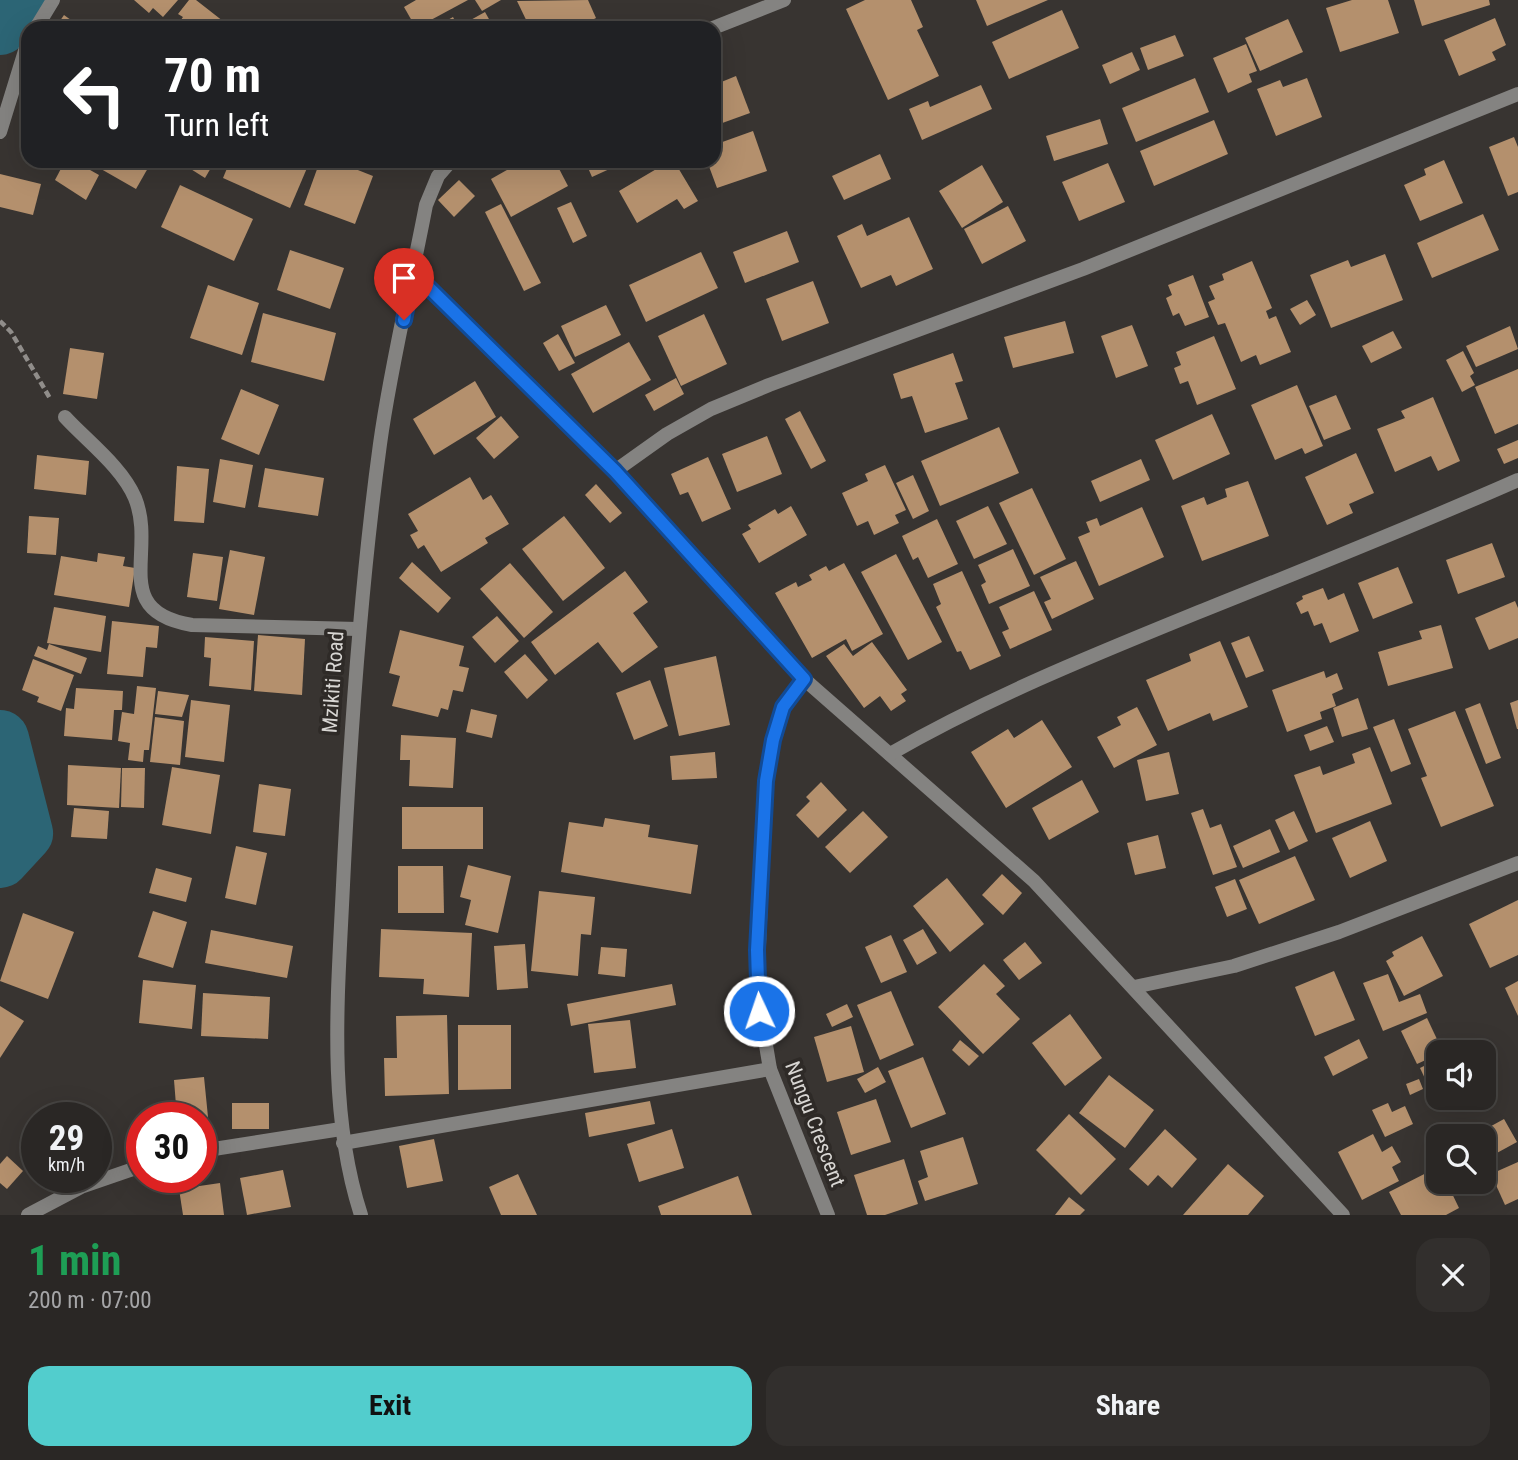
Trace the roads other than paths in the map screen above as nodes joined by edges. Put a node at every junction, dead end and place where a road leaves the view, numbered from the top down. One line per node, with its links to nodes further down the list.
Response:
1 (53, 0): 3 (street)
2 (784, 0): 4 (street)
3 (40, 21)
4 (721, 25)
5 (21, 64): 7 (street)
6 (1518, 94): 11 (street)
7 (0, 132)
8 (445, 168): 9 (street, Mzikiti Road)
9 (413, 272): 11 (street); 13 (street, Mzikiti Road)
10 (65, 417): 13 (street)
11 (615, 471): 14 (street)
12 (1518, 480): 15 (street)
13 (358, 629): 19 (street, Mzikiti Road)
14 (804, 679): 15 (street); 18 (street, Nungu Crescent)
15 (890, 754): 17 (street)
16 (1518, 863): 17 (street)
17 (1134, 987): 25 (street)
18 (770, 1069): 19 (street); 24 (street, Nungu Crescent)
19 (342, 1136): 20 (street); 23 (street, Mzikiti Road)
20 (217, 1149)
21 (126, 1172): 22 (street)
22 (28, 1215)
23 (361, 1215)
24 (828, 1215)
25 (1343, 1215)

